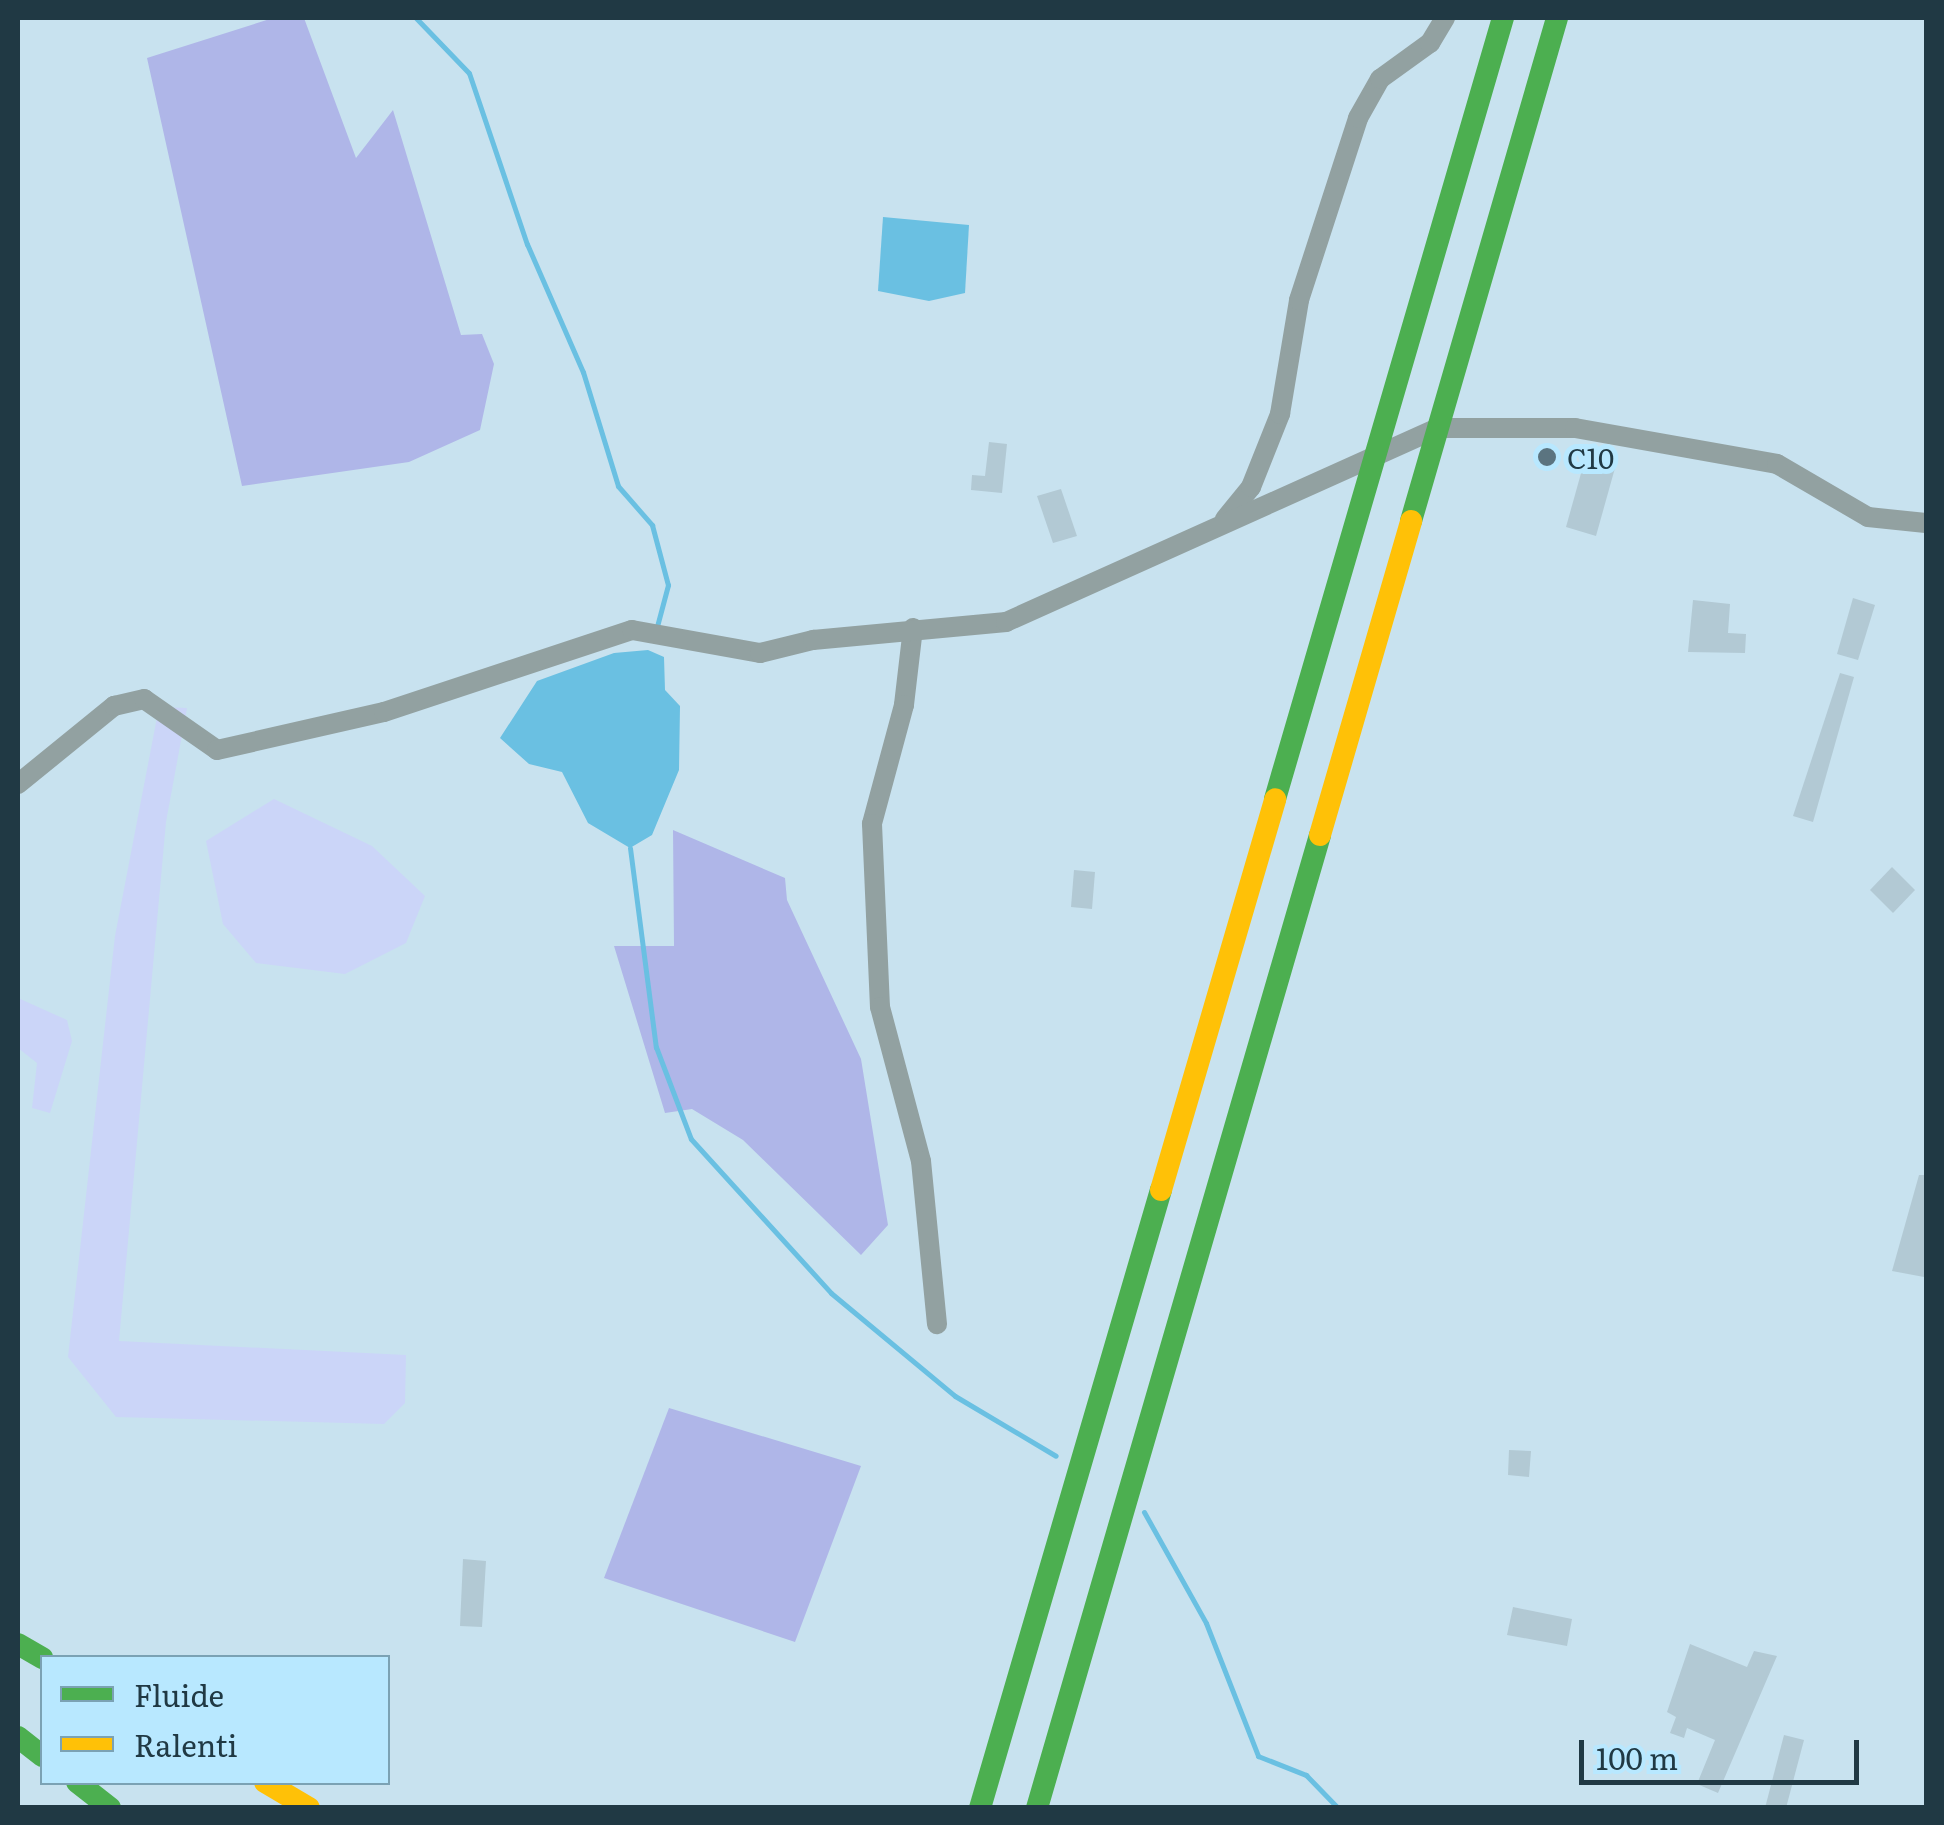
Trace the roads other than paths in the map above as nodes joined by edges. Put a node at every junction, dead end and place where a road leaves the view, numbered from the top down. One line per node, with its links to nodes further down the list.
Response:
1 (1444, 18): 6 (street)
2 (1504, 18): 5 (main road)
3 (1557, 18): 4 (main road)
4 (1437, 428): 5 (street); 7 (street); 11 (main road)
5 (1379, 455): 6 (street); 10 (main road)
6 (1225, 518): 8 (street)
7 (1926, 523)
8 (914, 628): 9 (street); 12 (street)
9 (18, 784)
10 (1132, 1271): 21 (main road); 22 (main road)
11 (1184, 1294): 23 (main road); 24 (main road)
12 (937, 1324)
13 (18, 1644): 14 (main road)
14 (40, 1657)
15 (18, 1738): 16 (main road)
16 (40, 1754)
17 (81, 1785): 19 (main road)
18 (270, 1785): 20 (main road)
19 (110, 1808)
20 (309, 1808)
21 (958, 1808)
22 (980, 1808)
23 (1037, 1808)
24 (1057, 1808)

